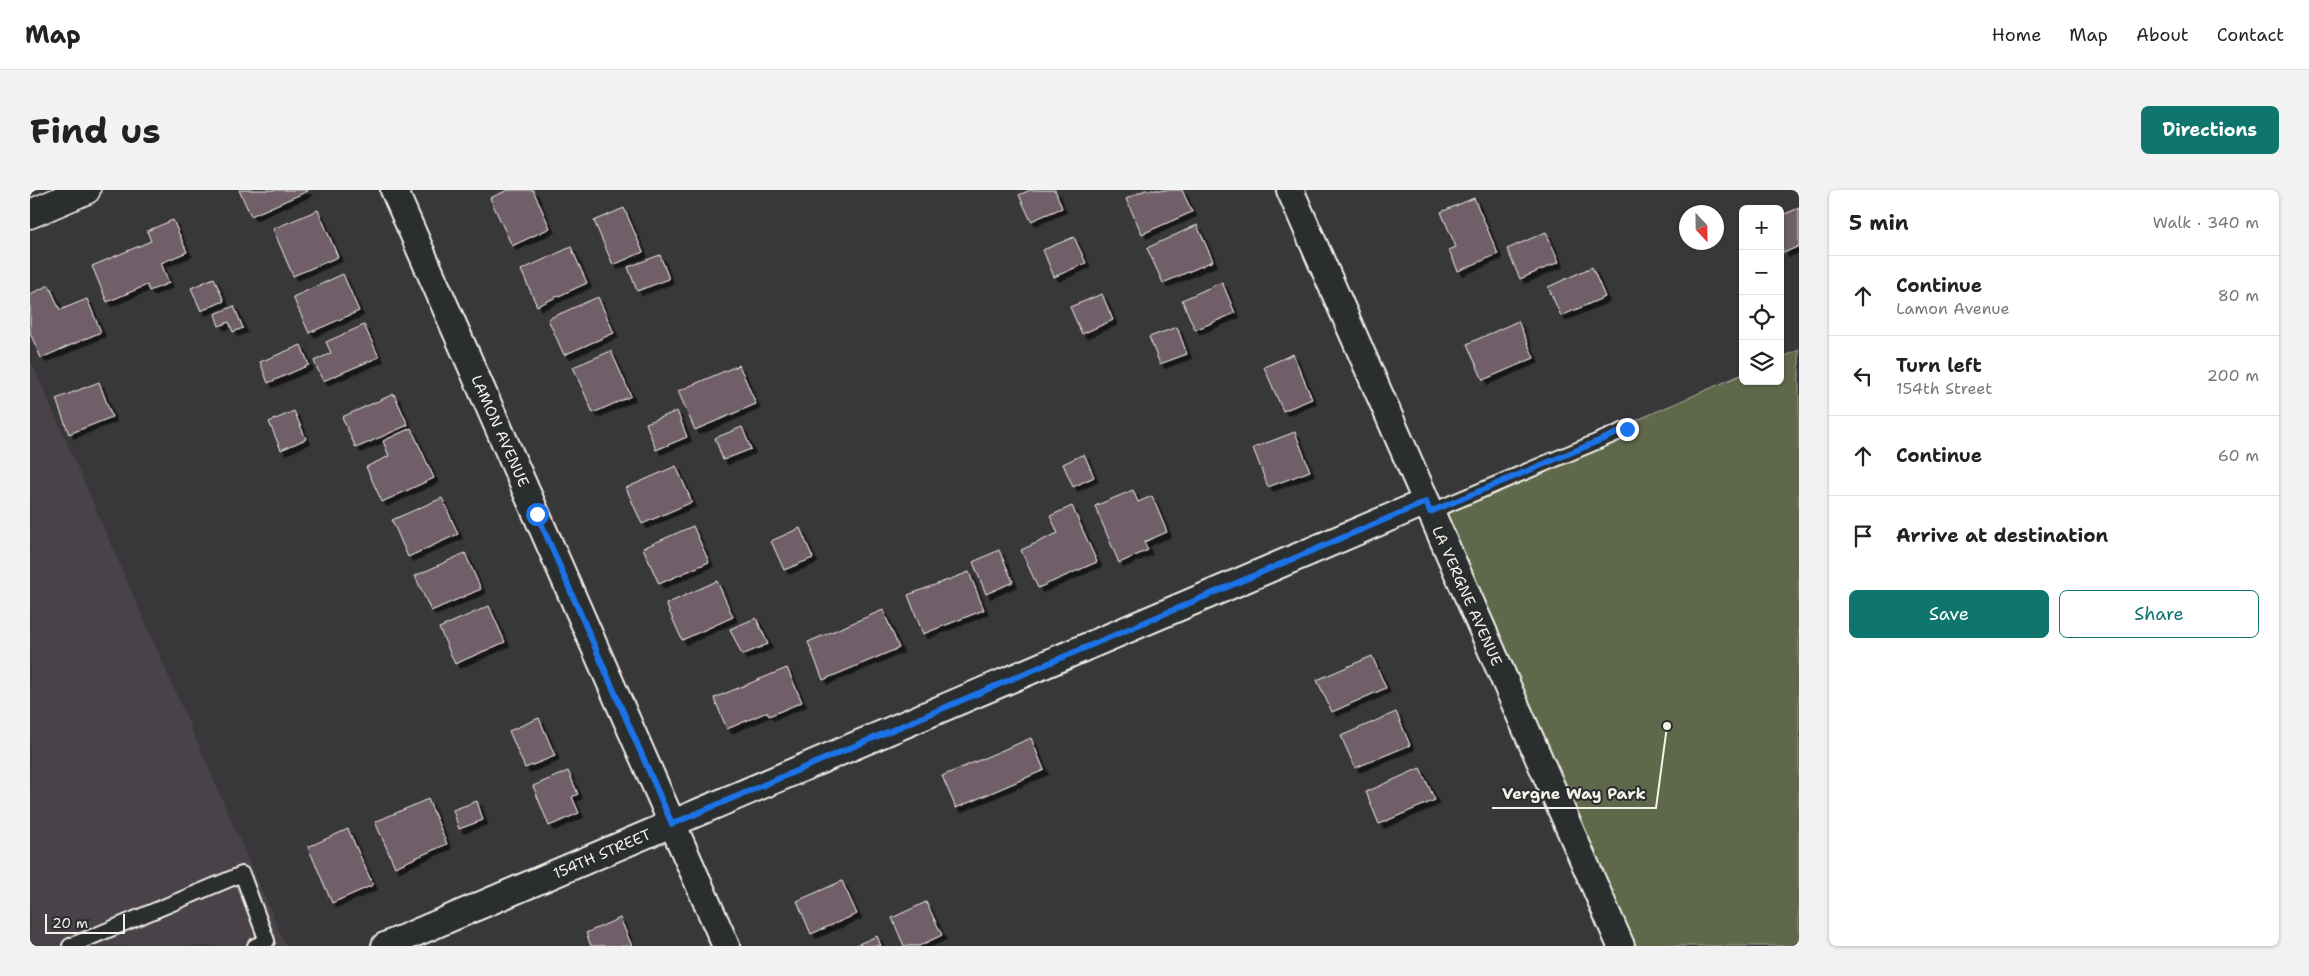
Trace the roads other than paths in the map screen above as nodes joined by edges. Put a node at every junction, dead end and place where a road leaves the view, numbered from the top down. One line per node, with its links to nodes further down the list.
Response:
1 (86, 190): 4 (street)
2 (394, 190): 7 (street, LAMON AVENUE)
3 (1290, 190): 6 (street, LA VERGNE AVENUE)
4 (30, 214)
5 (1627, 429): 6 (lane)
6 (1428, 507): 7 (street, 154TH STREET); 13 (street, LA VERGNE AVENUE)
7 (672, 824): 11 (street, 154TH STREET); 12 (street, LAMON AVENUE)
8 (89, 943): 9 (lane); 10 (lane)
9 (70, 946)
10 (255, 946)
11 (385, 946)
12 (726, 946)
13 (1621, 946)

